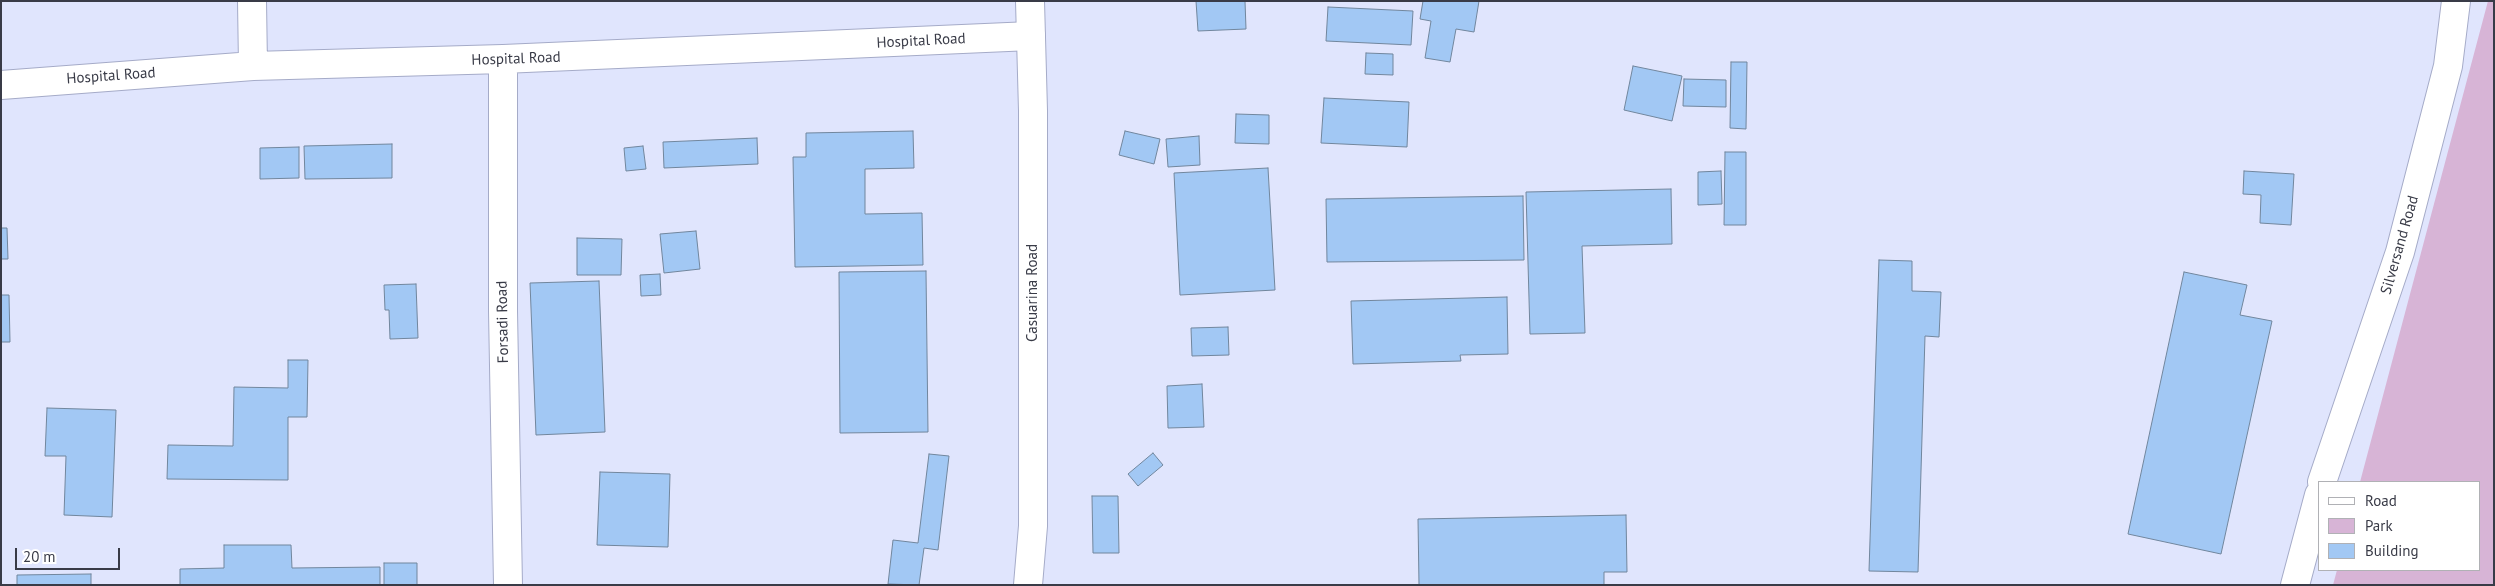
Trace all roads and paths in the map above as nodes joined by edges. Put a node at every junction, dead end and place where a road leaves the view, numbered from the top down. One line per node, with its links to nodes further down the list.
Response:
1 (252, 1): 6 (street)
2 (1030, 1): 4 (street, Casuarina Road)
3 (2456, 1): 8 (street, Silversand Road)
4 (1031, 36): 5 (street, Hospital Road); 11 (street, Casuarina Road)
5 (503, 59): 6 (street, Hospital Road); 10 (street, Forsadi Road)
6 (253, 66): 7 (street, Hospital Road)
7 (1, 85)
8 (2322, 481)
9 (2318, 499): 12 (street)
10 (508, 585)
11 (1028, 585)
12 (2295, 585)

